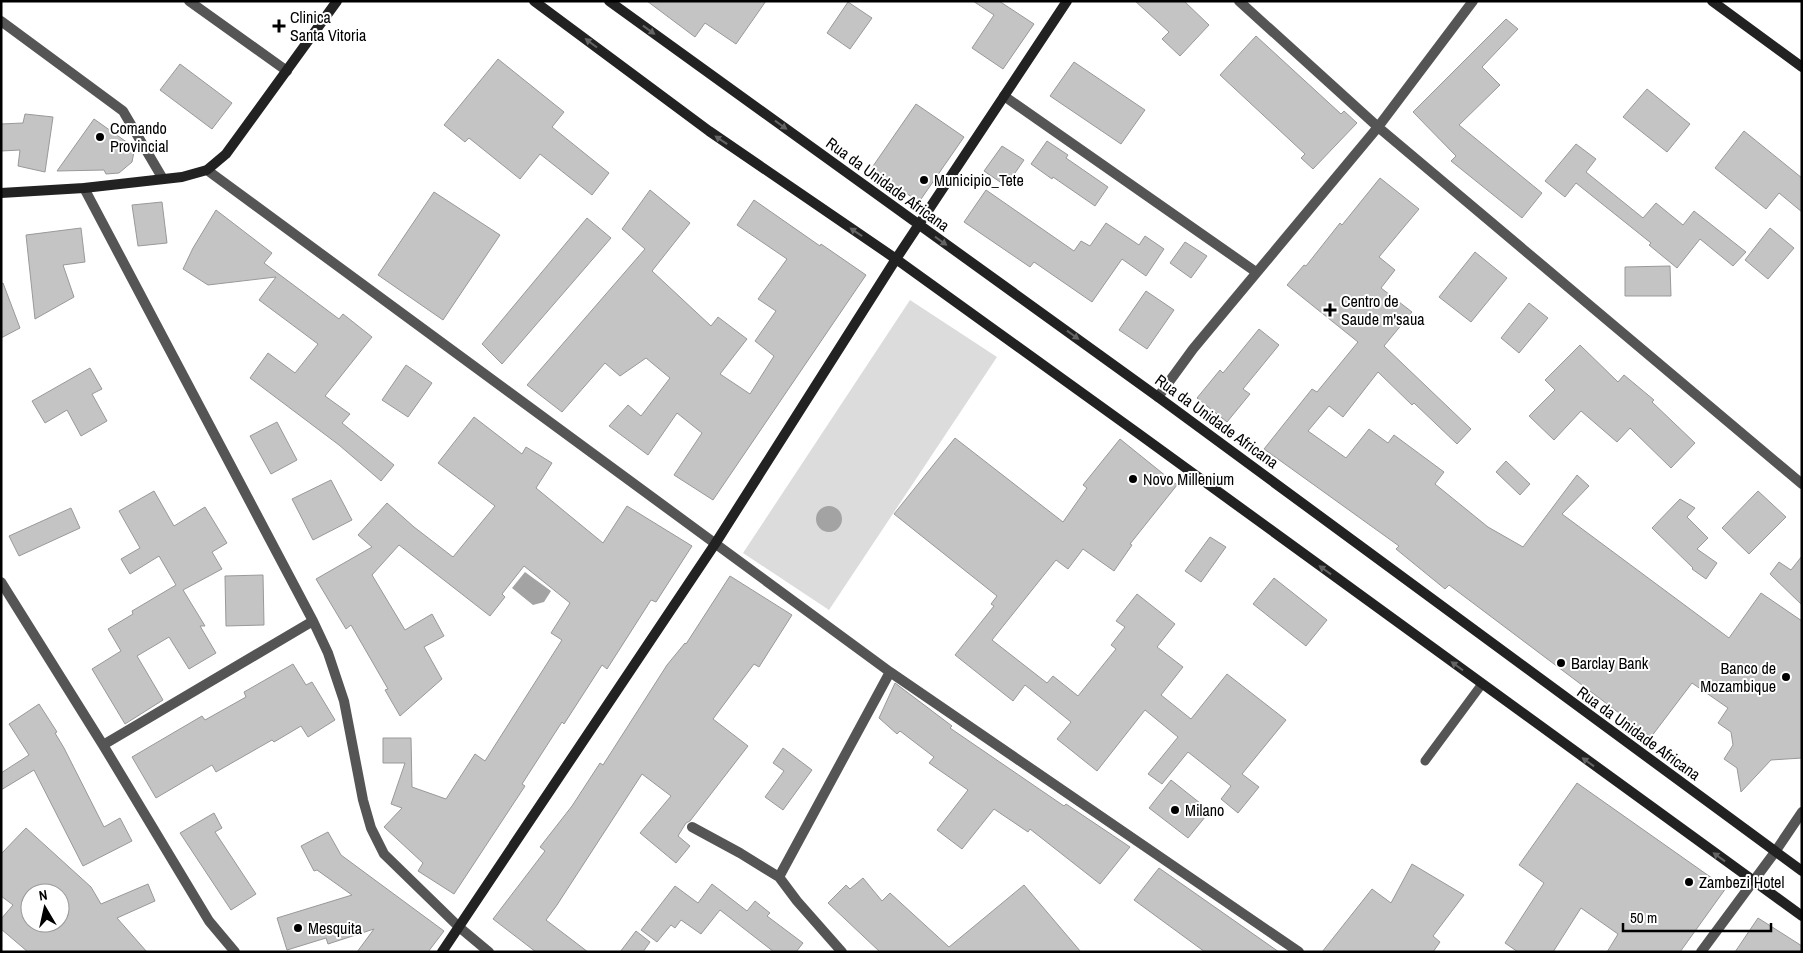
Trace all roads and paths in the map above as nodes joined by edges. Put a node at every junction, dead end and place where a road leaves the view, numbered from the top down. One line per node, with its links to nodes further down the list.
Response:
1 (189, 1): 11 (street)
2 (337, 1): 11 (street)
3 (534, 1): 19 (street, one-way to 3)
4 (610, 1): 18 (street, Rua da Unidade Africana, one-way to 18)
5 (1067, 1): 12 (street)
6 (1239, 1): 13 (street)
7 (1474, 1): 13 (street)
8 (1712, 1): 10 (street)
9 (1, 21): 15 (street)
10 (1802, 66)
11 (287, 71): 14 (street)
12 (1004, 96): 18 (street); 20 (street)
13 (1378, 127): 20 (street); 22 (street)
14 (207, 170): 15 (street); 23 (street)
15 (163, 179): 16 (street)
16 (84, 188): 17 (street); 25 (street)
17 (1, 193)
18 (918, 225): 19 (street); 21 (street, Rua da Unidade Africana, one-way to 21)
19 (896, 259): 23 (street); 27 (street, one-way to 19)
20 (1256, 272): 21 (street)
21 (1158, 397): 32 (street, Rua da Unidade Africana)
22 (1802, 484)
23 (715, 544): 26 (street); 37 (street)
24 (1, 582): 28 (street)
25 (313, 621): 28 (street); 37 (street)
26 (890, 672): 34 (street); 42 (street)
27 (1482, 684): 29 (lane); 35 (street, one-way to 27)
28 (103, 745): 38 (street)
29 (1425, 761)
30 (1802, 812): 32 (street)
31 (692, 827): 34 (street)
32 (1775, 852): 33 (street, Rua da Unidade Africana); 35 (street)
33 (1802, 871)
34 (779, 877): 41 (street)
35 (1753, 882): 36 (street); 43 (street)
36 (1802, 916)
37 (459, 927): 39 (street); 40 (street)
38 (235, 952)
39 (442, 952)
40 (488, 952)
41 (842, 952)
42 (1299, 952)
43 (1701, 952)

